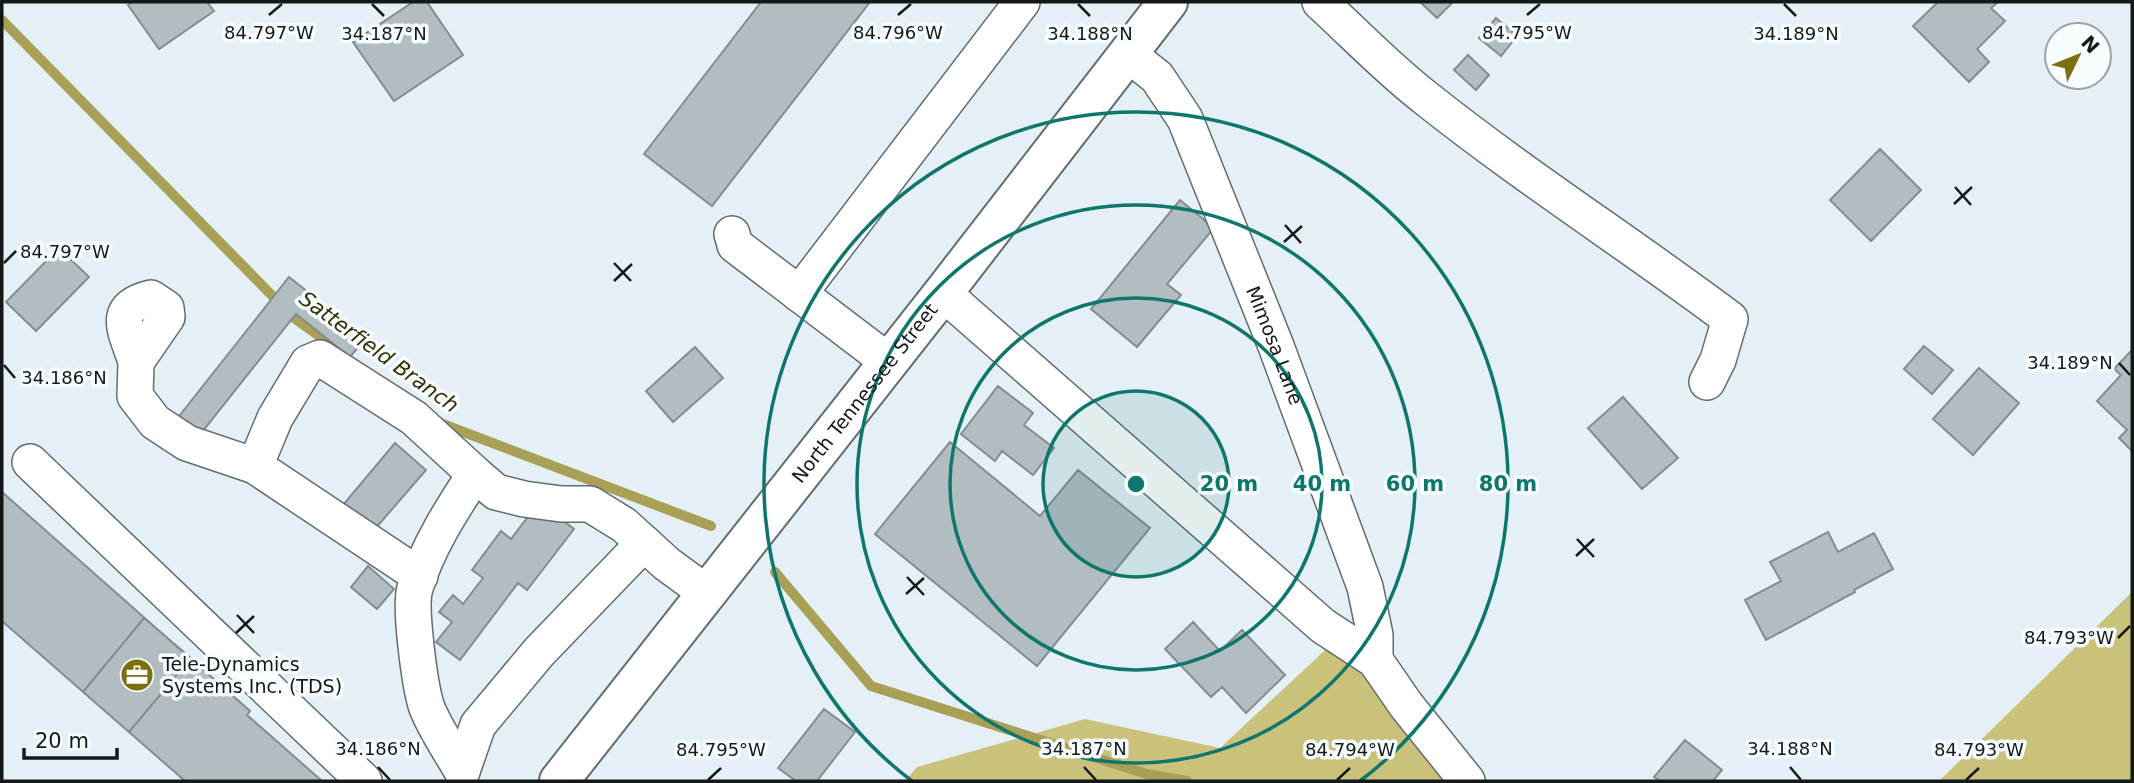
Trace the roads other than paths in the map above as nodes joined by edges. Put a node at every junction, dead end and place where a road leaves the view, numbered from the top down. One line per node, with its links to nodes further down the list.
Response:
1 (1022, 2): 7 (street)
2 (1320, 2): 10 (street)
3 (1157, 6): 4 (main road, North Tennessee Street)
4 (1128, 54): 6 (main road, North Tennessee Street); 17 (street, Mimosa Lane)
5 (732, 234): 7 (street)
6 (943, 293): 9 (main road, North Tennessee Street); 17 (street)
7 (799, 294): 9 (street)
8 (136, 362): 12 (street)
9 (889, 362): 16 (main road, North Tennessee Street)
10 (1707, 382)
11 (30, 462): 20 (street)
12 (255, 466): 13 (street); 15 (street)
13 (475, 474): 14 (street); 15 (street)
14 (644, 543): 16 (street); 19 (street)
15 (420, 576): 19 (street)
16 (708, 594): 18 (main road, North Tennessee Street)
17 (1375, 660): 21 (street)
18 (565, 777)
19 (463, 778)
20 (364, 781)
21 (1467, 781)

